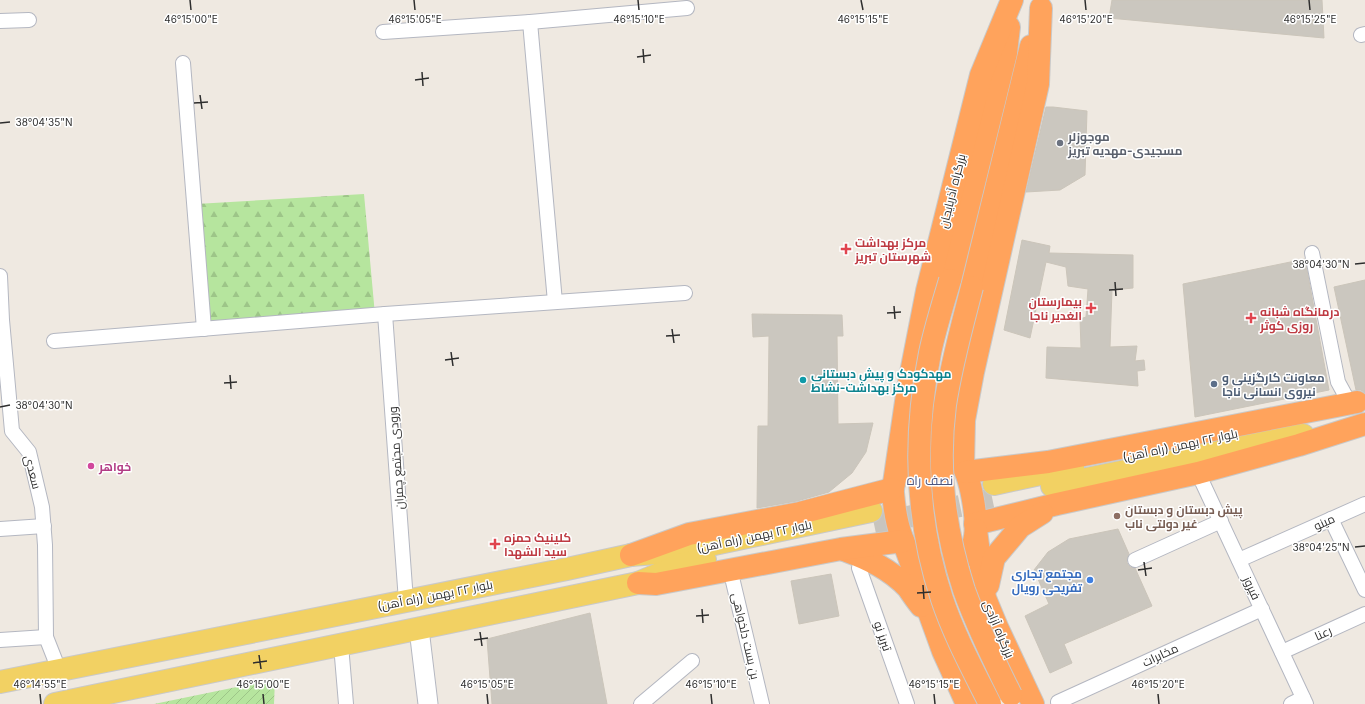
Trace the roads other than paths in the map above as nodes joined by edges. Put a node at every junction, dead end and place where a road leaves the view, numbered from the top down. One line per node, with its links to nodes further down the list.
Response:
1 (1012, 0): 11 (highway, بزرگراه آذربایجان); 66 (highway, بزرگراه آذربایجان, bridge)
2 (1042, 4): 14 (highway); 55 (highway, bridge)
3 (687, 8): 6 (street)
4 (29, 20): 5 (street)
5 (0, 21)
6 (530, 22): 7 (street); 13 (street)
7 (383, 32)
8 (183, 63): 17 (street)
9 (1312, 253): 19 (street)
10 (0, 276): 16 (street, سعدی)
11 (927, 291): 14 (highway); 24 (highway, بزرگراه آذربایجان)
12 (684, 293): 13 (street)
13 (554, 302): 15 (street)
14 (988, 308): 22 (highway)
15 (385, 314): 17 (street); 42 (street, ورودی مجتمع چمران)
16 (1, 320): 21 (street, سعدی)
17 (204, 329): 18 (street)
18 (54, 341)
19 (1357, 402): 20 (main road, بلوار ۲۲ بهمن (راه آهن)); 22 (highway)
20 (1365, 424): 23 (highway)
21 (6, 433): 29 (street, سعدی)
22 (965, 470): 24 (highway); 30 (highway)
23 (1198, 472): 25 (highway); 28 (street, فیروز)
24 (893, 486): 32 (highway); 34 (highway)
25 (1057, 504): 30 (highway); 41 (highway)
26 (1365, 504): 27 (street, مینو)
27 (1331, 519): 36 (street, مینو); 40 (street)
28 (1221, 522): 35 (street); 36 (street, فیروز)
29 (44, 526): 31 (street); 47 (street, سعدی)
30 (976, 526): 32 (highway); 41 (highway, بزرگراه آزادی)
31 (0, 529)
32 (904, 543): 33 (highway); 45 (highway)
33 (841, 549): 38 (highway); 45 (highway)
34 (631, 555): 39 (main road, بلوار ۲۲ بهمن (راه آهن)); 42 (main road, بلوار ۲۲ بهمن (راه آهن))
35 (1135, 560)
36 (1239, 560): 43 (street, فیروز)
37 (859, 568): 63 (street, تبریز نو)
38 (730, 569): 39 (highway); 62 (street, بن بست دلخواهی)
39 (638, 583): 46 (main road, بلوار ۲۲ بهمن (راه آهن))
40 (1365, 590)
41 (985, 598): 55 (highway, بزرگراه آزادی)
42 (406, 601): 52 (main road, بلوار ۲۲ بهمن (راه آهن))
43 (1262, 608): 50 (street, فیروز); 56 (street, مخابرات)
44 (1365, 614): 50 (street, رعنا)
45 (932, 622): 64 (highway)
46 (419, 629): 49 (main road, بلوار ۲۲ بهمن (راه آهن)); 60 (main road)
47 (46, 637): 48 (street); 52 (street, سعدی)
48 (0, 640)
49 (341, 644): 54 (main road, بلوار ۲۲ بهمن (راه آهن)); 59 (street)
50 (1282, 652): 57 (street, فیروز)
51 (692, 661): 61 (street)
52 (59, 670): 53 (main road, بلوار ۲۲ بهمن (راه آهن))
53 (0, 682)
54 (121, 697): 58 (main road, بلوار ۲۲ بهمن (راه آهن))
55 (1021, 697): 65 (highway)
56 (1058, 702)
57 (1300, 702)
58 (64, 703)
59 (346, 704)
60 (428, 704)
61 (641, 704)
62 (762, 704)
63 (907, 704)
64 (967, 704)
65 (973, 704)
66 (990, 704)

